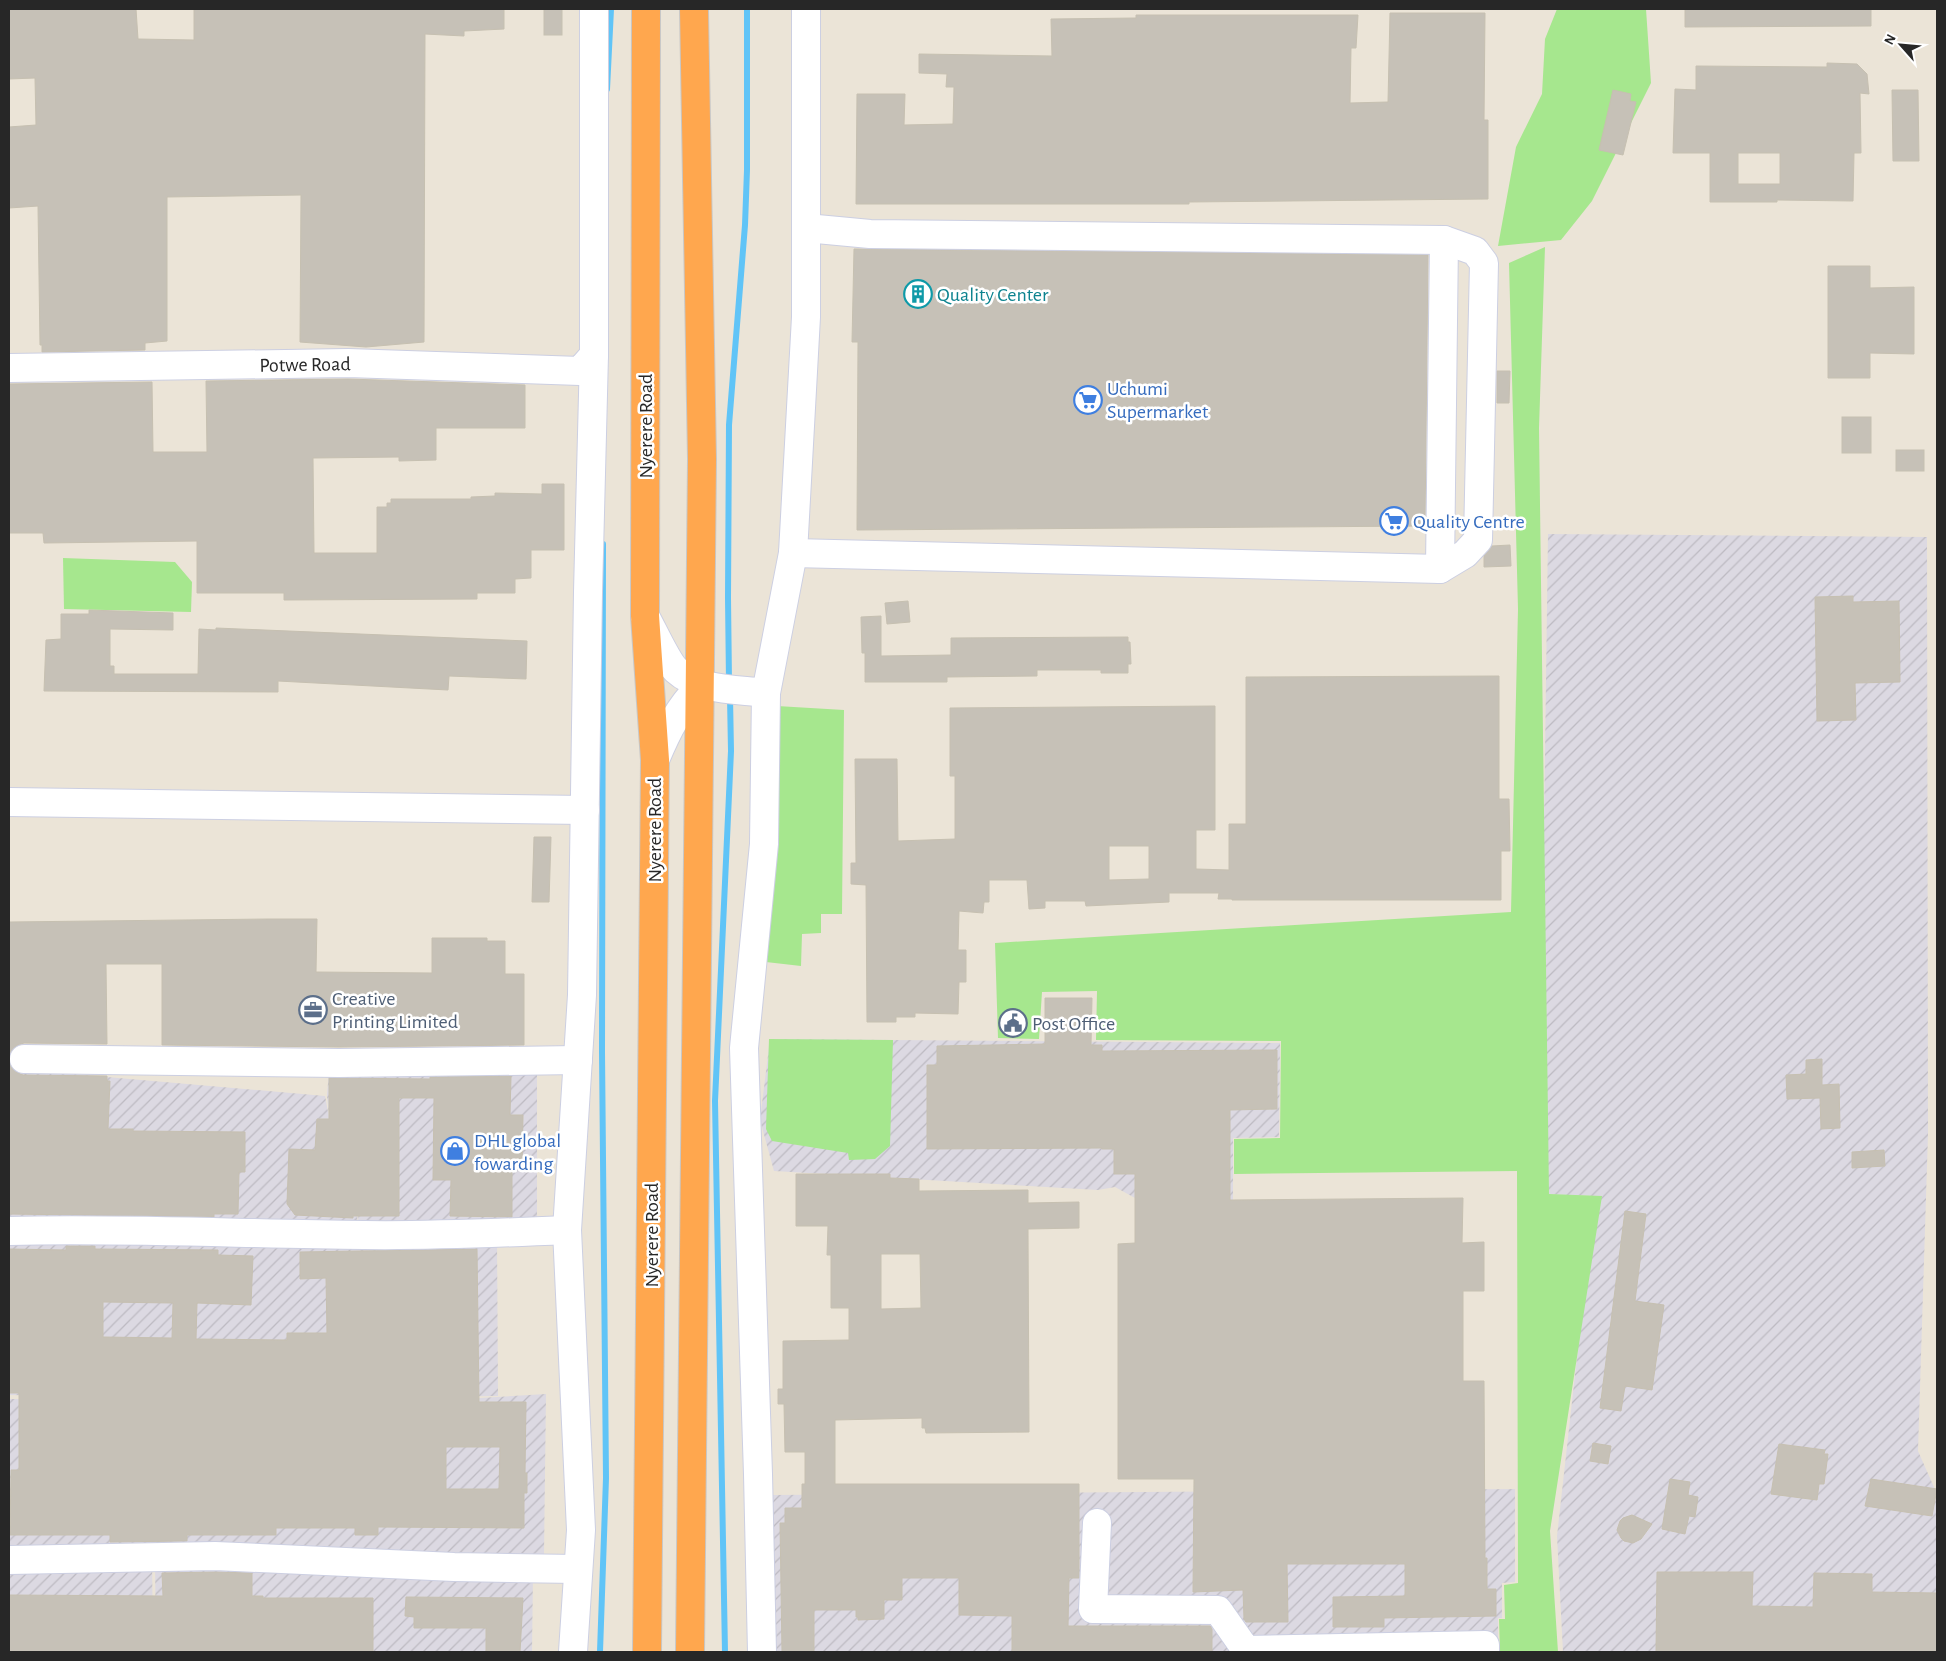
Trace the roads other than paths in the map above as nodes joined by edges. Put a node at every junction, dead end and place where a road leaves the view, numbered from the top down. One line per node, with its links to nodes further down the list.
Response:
1 (594, 9): 7 (street)
2 (646, 9): 11 (highway, Nyerere Road)
3 (694, 9): 12 (highway, Nyerere Road)
4 (806, 9): 5 (street)
5 (806, 228): 6 (street); 9 (street)
6 (1444, 240): 10 (street); 10 (street)
7 (594, 355): 8 (street, Potwe Road); 16 (street)
8 (9, 368)
9 (793, 552): 10 (street); 13 (street)
10 (1440, 569)
11 (645, 616): 12 (street); 14 (highway, Nyerere Road)
12 (701, 684): 13 (street); 14 (street); 26 (highway, Nyerere Road)
13 (766, 693): 27 (street)
14 (655, 760): 25 (highway, Nyerere Road)
15 (9, 802): 16 (street)
16 (584, 810): 18 (street)
17 (24, 1060): 18 (street)
18 (578, 1060): 19 (street)
19 (568, 1230): 20 (street); 23 (street)
20 (9, 1231)
21 (1097, 1523): 28 (street)
22 (9, 1560): 23 (street)
23 (577, 1569): 24 (street)
24 (573, 1652)
25 (647, 1652)
26 (690, 1652)
27 (762, 1652)
28 (1485, 1652)

